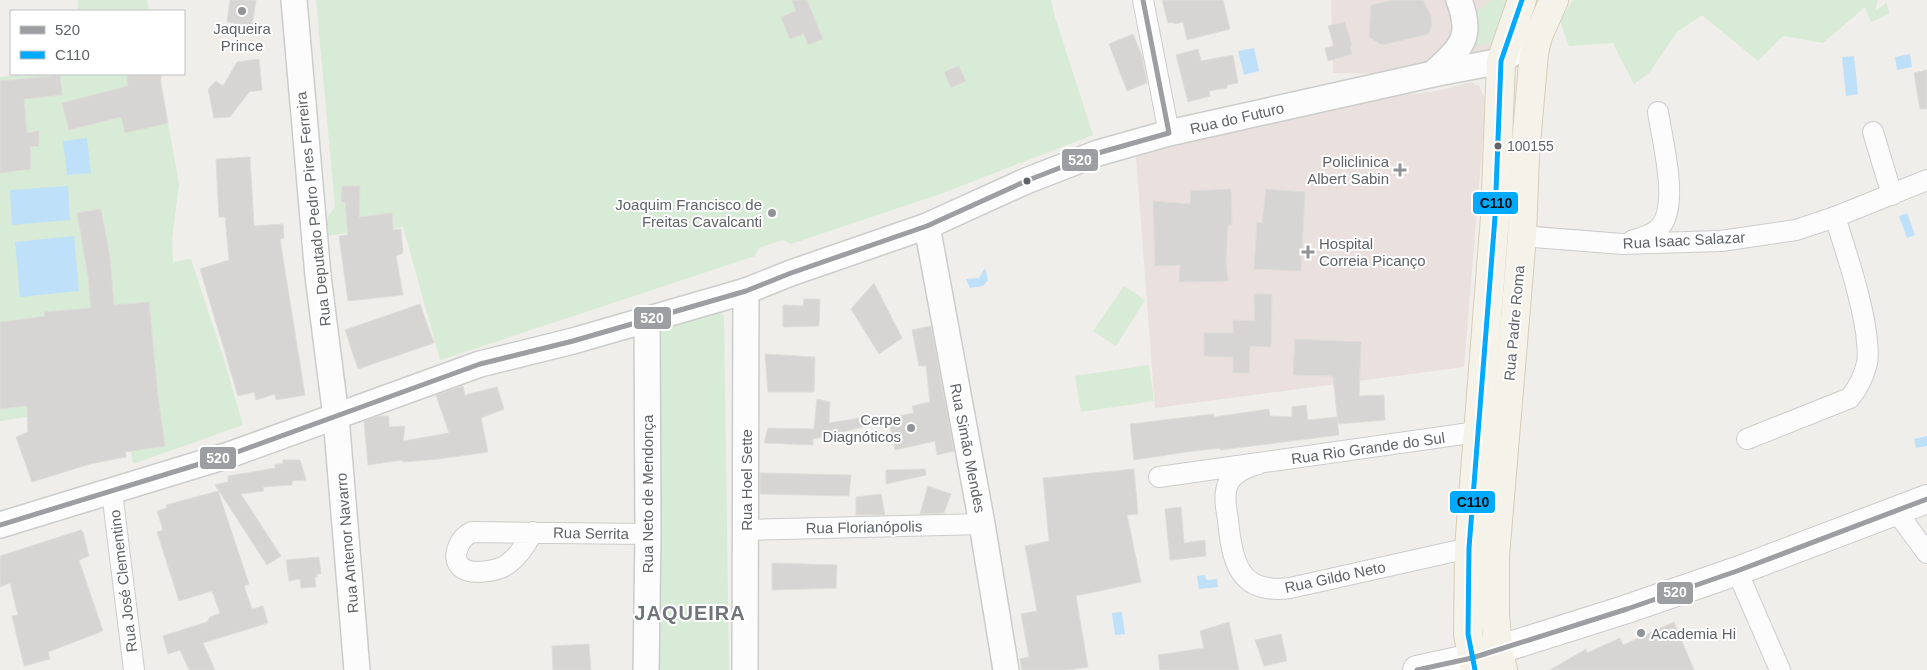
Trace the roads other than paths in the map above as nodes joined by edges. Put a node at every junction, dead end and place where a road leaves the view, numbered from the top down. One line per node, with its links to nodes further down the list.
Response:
1 (294, 0): 20 (street, Rua Deputado Pedro Pires Ferreira)
2 (1143, 0): 11 (street)
3 (1459, 0): 8 (street)
4 (1522, 0): 7 (main road, Rua Padre Roma)
5 (1554, 0): 6 (main road, Rua Padre Roma)
6 (1538, 36): 7 (street, Rua do Futuro); 16 (main road, Rua Padre Roma)
7 (1501, 61): 8 (street, Rua do Futuro); 21 (main road, Rua Padre Roma)
8 (1433, 74): 11 (street, Rua do Futuro)
9 (1658, 112): 17 (street)
10 (1873, 132): 13 (street)
11 (1169, 133): 15 (street, Rua do Futuro)
12 (1927, 180): 13 (street, Rua Isaac Salazar)
13 (1892, 195): 14 (street, Rua Isaac Salazar)
14 (1835, 217): 17 (street, Rua Isaac Salazar); 22 (street)
15 (927, 226): 18 (street, Rua do Futuro); 29 (street, Rua Simão Mendes)
16 (1522, 236): 17 (street, Rua Isaac Salazar); 37 (main road, Rua Padre Roma)
17 (1622, 244)
18 (746, 291): 19 (street, Rua do Futuro); 31 (street, Rua Hoel Sette)
19 (647, 319): 20 (street, Rua do Futuro); 33 (street, Rua Neto de Mendonça)
20 (336, 417): 26 (street, Rua do Futuro); 40 (street, Rua Antenor Navarro)
21 (1477, 432): 23 (street, Rua Rio Grande do Sul); 34 (main road, Rua Padre Roma)
22 (1747, 440)
23 (1258, 464): 24 (street, Rua Rio Grande do Sul); 25 (street, Rua Rio Grande do Sul)
24 (1159, 477)
25 (1230, 481): 34 (street, Rua Gildo Neto)
26 (112, 492): 30 (street, Rua do Futuro); 39 (street, Rua José Clementino)
27 (1927, 499): 28 (main road)
28 (1896, 511): 35 (street); 36 (main road)
29 (982, 524): 31 (street, Rua Florianópolis); 43 (street, Rua Simão Mendes)
30 (0, 525)
31 (745, 530): 42 (street, Rua Hoel Sette)
32 (534, 532): 33 (street, Rua Serrita)
33 (648, 534): 41 (street, Rua Neto de Mendonça)
34 (1468, 548): 38 (main road, Rua Padre Roma)
35 (1927, 553)
36 (1737, 571): 37 (main road); 45 (street)
37 (1501, 660): 38 (main road)
38 (1473, 664): 44 (main road)
39 (134, 670)
40 (357, 670)
41 (646, 670)
42 (745, 670)
43 (1006, 670)
44 (1417, 670)
45 (1780, 670)

